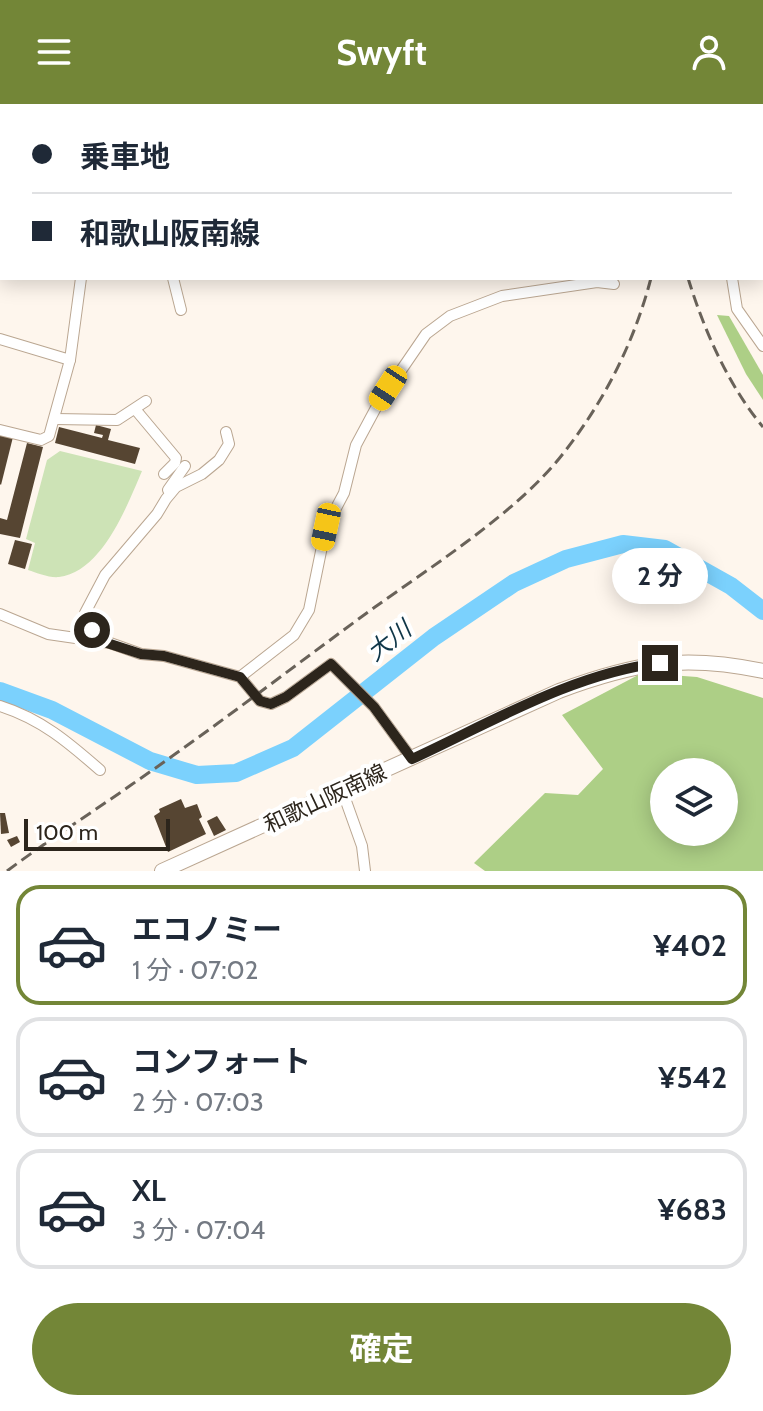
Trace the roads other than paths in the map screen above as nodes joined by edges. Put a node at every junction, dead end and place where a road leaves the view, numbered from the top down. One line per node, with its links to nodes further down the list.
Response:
1 (81, 280): 8 (street)
2 (174, 280): 5 (street)
3 (732, 280): 7 (street)
4 (614, 284): 20 (street)
5 (181, 310)
6 (0, 339): 8 (street)
7 (763, 346)
8 (70, 360): 11 (street)
9 (146, 401): 10 (street)
10 (135, 409): 11 (street); 15 (street)
11 (55, 419): 12 (street)
12 (0, 430)
13 (226, 432): 16 (street)
14 (185, 466): 16 (street)
15 (164, 474)
16 (159, 510): 18 (street)
17 (0, 614): 18 (street)
18 (104, 642): 20 (street)
19 (763, 671): 22 (main road, 和歌山阪南線)
20 (240, 677): 22 (street)
21 (0, 706): 23 (street)
22 (412, 759): 24 (main road, 和歌山阪南線)
23 (100, 770)
24 (342, 790): 25 (main road, 和歌山阪南線); 26 (street)
25 (162, 871)
26 (365, 871)

